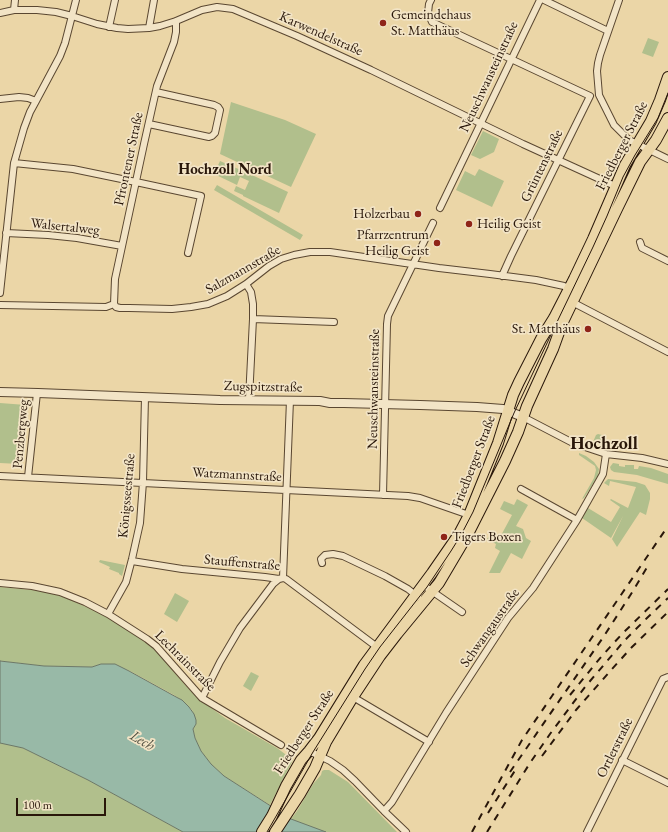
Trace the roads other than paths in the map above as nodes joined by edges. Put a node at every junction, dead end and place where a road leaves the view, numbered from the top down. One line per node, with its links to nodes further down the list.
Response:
1 (15, 0): 11 (street)
2 (76, 0): 13 (street)
3 (115, 0): 15 (street)
4 (154, 0): 16 (street)
5 (218, 0): 10 (street)
6 (430, 0): 18 (street)
7 (540, 0): 18 (street, Neuschwansteinstraße)
8 (544, 0): 17 (street)
9 (619, 0): 17 (street)
10 (217, 7): 14 (street, Karwendelstraße); 26 (street, Karwendelstraße)
11 (14, 10): 12 (street, Karwendelstraße); 13 (street, Karwendelstraße)
12 (0, 13)
13 (72, 16): 15 (street, Karwendelstraße); 24 (street)
14 (176, 21): 16 (street, Karwendelstraße); 20 (street, Pfrontener Straße)
15 (109, 27): 16 (street, Karwendelstraße)
16 (149, 28)
17 (608, 31): 21 (street)
18 (511, 60): 22 (street); 26 (street, Neuschwansteinstraße)
19 (668, 77): 28 (main road, Friedberger Straße)
20 (156, 92): 27 (street, Pfrontener Straße); 27 (street)
21 (599, 95): 22 (street); 28 (street)
22 (590, 96): 30 (street, Grüntenstraße)
23 (0, 98): 24 (street)
24 (36, 100): 31 (street)
25 (668, 118): 28 (main road, Friedberger Straße)
26 (481, 123): 30 (street, Karwendelstraße); 34 (street, Neuschwansteinstraße)
27 (148, 124): 32 (street, Pfrontener Straße)
28 (643, 146): 29 (street); 33 (main road, Friedberger Straße); 46 (main road, Friedberger Straße)
29 (668, 159)
30 (558, 160): 33 (street, Karwendelstraße); 42 (street, Grüntenstraße)
31 (14, 163): 32 (street); 36 (street)
32 (136, 182): 38 (street, Pfrontener Straße); 39 (street)
33 (615, 186): 44 (main road, Friedberger Straße)
34 (440, 208)
35 (433, 223): 41 (street, Neuschwansteinstraße)
36 (6, 234): 38 (street, Walsertalweg); 45 (street)
37 (640, 242): 40 (street)
38 (122, 246): 48 (street, Pfrontener Straße)
39 (188, 253)
40 (668, 261)
41 (413, 264): 42 (street, Salzmannstraße); 43 (street, Salzmannstraße); 57 (street, Neuschwansteinstraße)
42 (502, 276): 44 (street, Salzmannstraße)
43 (246, 284): 48 (street, Salzmannstraße); 49 (street)
44 (570, 288): 58 (main road, Friedberger Straße)
45 (0, 293)
46 (572, 302): 51 (street); 59 (main road, Friedberger Straße)
47 (0, 304): 48 (street, Salzmannstraße)
48 (114, 304)
49 (253, 319): 50 (street); 55 (street)
50 (334, 322)
51 (668, 352)
52 (0, 392): 53 (street, Zugspitzstraße)
53 (36, 393): 54 (street, Zugspitzstraße); 63 (street, Penzbergweg)
54 (145, 397): 55 (street, Zugspitzstraße); 64 (street, Königsseestraße)
55 (249, 400): 56 (street, Zugspitzstraße)
56 (290, 400): 57 (street, Zugspitzstraße); 66 (street)
57 (385, 404): 58 (street, Zugspitzstraße); 67 (street, Neuschwansteinstraße)
58 (508, 411): 59 (street, Zugspitzstraße); 68 (main road, Friedberger Straße)
59 (524, 417): 60 (street); 75 (main road, Friedberger Straße)
60 (606, 454): 61 (street); 69 (street, Schwangaustraße)
61 (668, 464)
62 (0, 476): 63 (street, Watzmannstraße)
63 (28, 477): 64 (street, Watzmannstraße)
64 (143, 482): 66 (street, Watzmannstraße); 70 (street, Königsseestraße)
65 (521, 489): 69 (street)
66 (287, 490): 67 (street, Watzmannstraße); 72 (street)
67 (383, 495): 68 (street, Watzmannstraße)
68 (468, 515): 74 (main road, Friedberger Straße)
69 (577, 520): 83 (street, Schwangaustraße)
70 (132, 561): 72 (street, Stauffenstraße); 78 (street, Königsseestraße)
71 (322, 563): 76 (street)
72 (281, 579): 79 (street, Stauffenstraße); 82 (street)
73 (0, 584): 78 (street, Lechrainstraße)
74 (423, 585): 75 (street); 76 (main road, Friedberger Straße)
75 (433, 592): 76 (main road, Friedberger Straße); 77 (street)
76 (420, 598): 79 (main road, Friedberger Straße); 81 (main road, Friedberger Straße)
77 (462, 612)
78 (108, 614): 82 (street, Lechrainstraße)
79 (377, 647): 85 (main road, Friedberger Straße)
80 (668, 677): 87 (street, Ortlerstraße)
81 (353, 697): 83 (street); 86 (main road, Friedberger Straße)
82 (202, 698): 84 (street, Lechrainstraße)
83 (428, 742): 89 (street, Schwangaustraße)
84 (281, 745)
85 (309, 751): 86 (street); 90 (main road, Friedberger Straße)
86 (321, 756): 89 (street); 91 (main road, Friedberger Straße)
87 (622, 760): 88 (street); 93 (street, Ortlerstraße)
88 (668, 783)
89 (384, 811): 92 (street)
90 (262, 832)
91 (275, 832)
92 (406, 832)
93 (587, 832)

